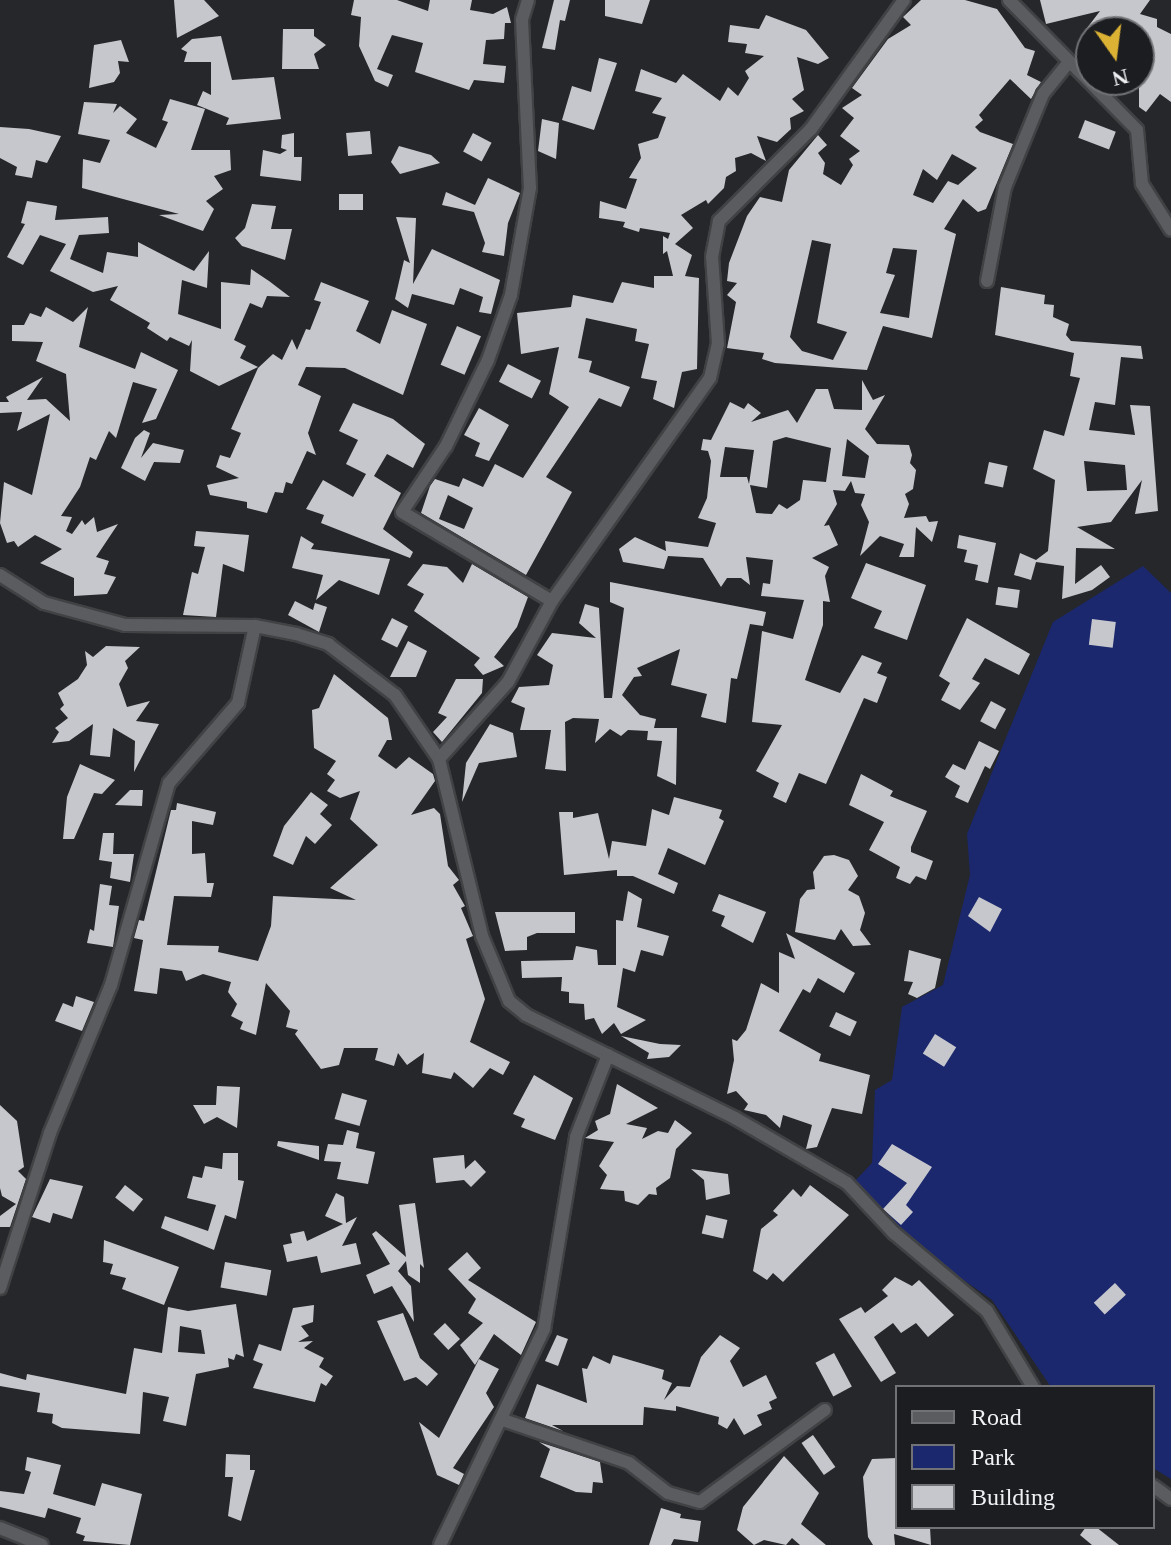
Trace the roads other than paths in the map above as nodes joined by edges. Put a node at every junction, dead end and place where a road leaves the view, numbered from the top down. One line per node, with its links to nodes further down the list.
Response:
1 (528, 0): 8 (street)
2 (904, 0): 8 (street)
3 (1009, 0): 4 (street)
4 (1067, 64): 5 (street); 6 (street)
5 (1171, 230)
6 (987, 281)
7 (0, 575): 9 (street)
8 (552, 601): 10 (street)
9 (255, 626): 10 (street); 12 (street)
10 (439, 759): 11 (street)
11 (608, 1055): 13 (street); 15 (street)
12 (0, 1288)
13 (1032, 1385)
14 (825, 1410): 15 (street)
15 (503, 1420): 18 (street)
16 (0, 1528): 17 (street)
17 (42, 1545)
18 (440, 1545)

